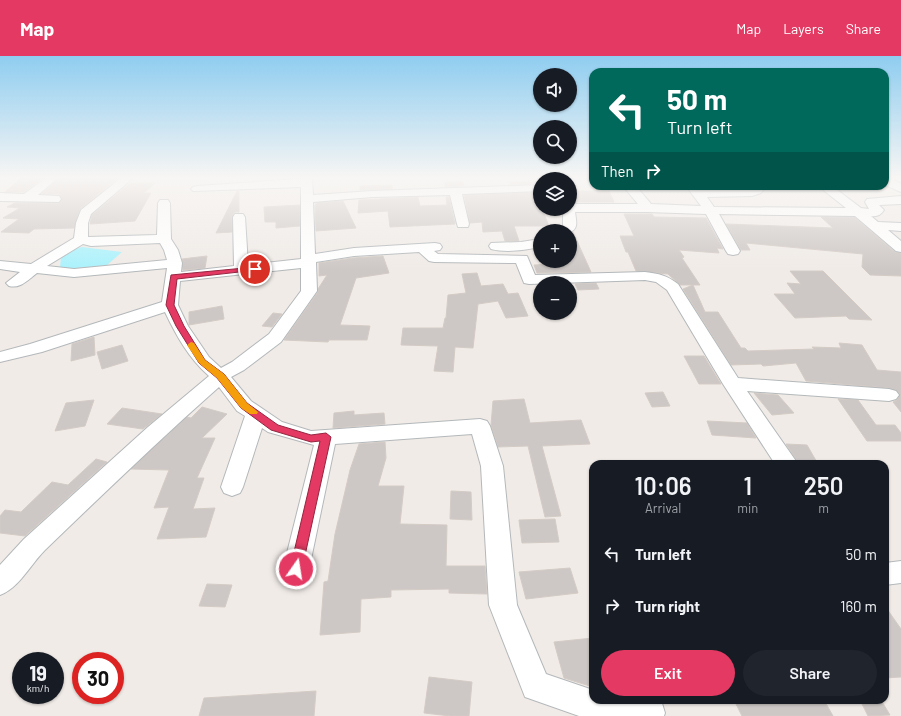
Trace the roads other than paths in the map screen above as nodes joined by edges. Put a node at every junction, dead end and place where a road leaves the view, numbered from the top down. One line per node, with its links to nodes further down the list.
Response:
1 (90, 209): 15 (street)
2 (164, 209): 14 (street)
3 (308, 209): 20 (street)
4 (459, 209): 11 (street)
5 (672, 209): 8 (street)
6 (854, 209): 9 (street)
7 (877, 209): 9 (street)
8 (710, 210): 9 (street); 19 (street)
9 (858, 212): 12 (street)
10 (239, 217): 24 (street)
11 (463, 224)
12 (875, 226): 13 (street); 18 (street)
13 (901, 227)
14 (164, 239): 15 (street); 23 (street)
15 (81, 240): 22 (street)
16 (533, 244): 17 (street)
17 (422, 248): 20 (street); 29 (street)
18 (901, 248)
19 (733, 251)
20 (309, 261): 24 (street); 28 (street)
21 (0, 265): 22 (street)
22 (36, 268): 23 (street); 25 (street)
23 (174, 270): 24 (street); 26 (street)
24 (241, 270)
25 (14, 283)
26 (170, 305): 27 (street); 28 (street)
27 (0, 357)
28 (220, 376): 31 (street); 38 (street)
29 (732, 384): 30 (street); 33 (street)
30 (889, 395)
31 (256, 414): 32 (street); 34 (street)
32 (326, 437): 35 (street); 40 (street)
33 (784, 460)
34 (232, 487)
35 (296, 569)
36 (901, 572): 37 (street)
37 (889, 574)
38 (0, 583)
39 (589, 704): 41 (street)
40 (589, 704)
41 (646, 704)

